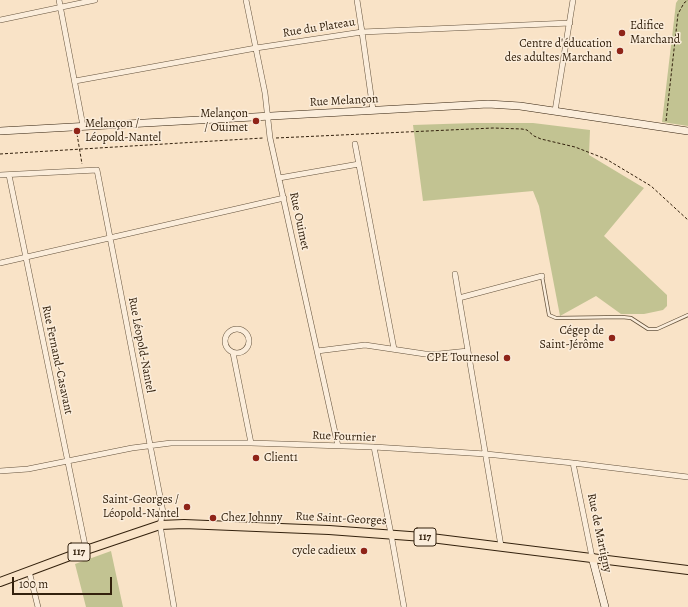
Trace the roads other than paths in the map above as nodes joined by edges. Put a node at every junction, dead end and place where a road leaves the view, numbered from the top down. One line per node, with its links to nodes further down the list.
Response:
1 (59, 0): 6 (street)
2 (95, 0): 6 (street)
3 (246, 0): 10 (street, Rue Ouimet)
4 (357, 0): 9 (street)
5 (573, 0): 8 (street)
6 (60, 7): 7 (street); 11 (street)
7 (0, 20)
8 (570, 23): 9 (street, Rue du Plateau); 13 (street)
9 (362, 32): 10 (street, Rue du Plateau); 12 (street)
10 (256, 48): 11 (street, Rue du Plateau); 14 (street, Rue Ouimet)
11 (75, 81): 15 (street)
12 (373, 110): 13 (street, Rue Melançon); 14 (street, Rue Melançon)
13 (555, 111): 17 (street, Rue Melançon)
14 (268, 116): 15 (street, Rue Melançon); 22 (street, Rue Ouimet)
15 (79, 126): 16 (street, Rue Melançon)
16 (0, 131)
17 (688, 131)
18 (356, 144): 19 (street)
19 (359, 164): 22 (street); 31 (street)
20 (0, 175): 21 (street)
21 (9, 175): 24 (street, Rue Léopold-Nantel); 25 (street, Rue Fernand-Casavant)
22 (279, 178): 23 (street, Rue Ouimet)
23 (284, 198): 24 (street); 32 (street, Rue Ouimet)
24 (110, 238): 25 (street); 36 (street, Rue Léopold-Nantel)
25 (26, 257): 26 (street); 40 (street, Rue Fernand-Casavant)
26 (0, 263)
27 (455, 274): 29 (street)
28 (542, 276): 29 (street); 30 (lane)
29 (459, 298): 33 (street)
30 (688, 315)
31 (394, 349): 32 (street); 33 (street)
32 (317, 351): 37 (street, Rue Ouimet)
33 (468, 351): 39 (street)
34 (233, 353): 34 (street); 35 (street)
35 (251, 443): 36 (street, Rue Fournier); 37 (street, Rue Fournier)
36 (151, 446): 40 (street, Rue Fournier); 44 (street, Rue Léopold-Nantel)
37 (338, 446): 38 (street, Rue Fournier)
38 (374, 447): 39 (street, Rue Fournier); 45 (street)
39 (486, 454): 41 (street, Rue Fournier); 46 (street)
40 (68, 461): 42 (street, Rue Fournier); 47 (street, Rue Fernand-Casavant)
41 (573, 463): 43 (street, Rue Fournier); 48 (street, Rue de Martigny)
42 (0, 472)
43 (688, 477)
44 (160, 525): 45 (main road, Rue Saint-Georges / 117); 47 (main road, Rue Saint-Georges / 117); 53 (street, Rue Léopold-Nantel)
45 (391, 534): 46 (main road, Rue Saint-Georges / 117); 54 (street)
46 (501, 546): 48 (main road, Rue Saint-Georges / 117)
47 (86, 550): 50 (main road, Rue Saint-Georges / 117)
48 (592, 557): 49 (main road, Rue Saint-Georges / 117); 55 (street, Rue de Martigny)
49 (688, 570)
50 (29, 571): 51 (main road, Rue Saint-Georges / 117); 52 (street)
51 (0, 582)
52 (38, 607)
53 (174, 607)
54 (404, 607)
55 (605, 607)

